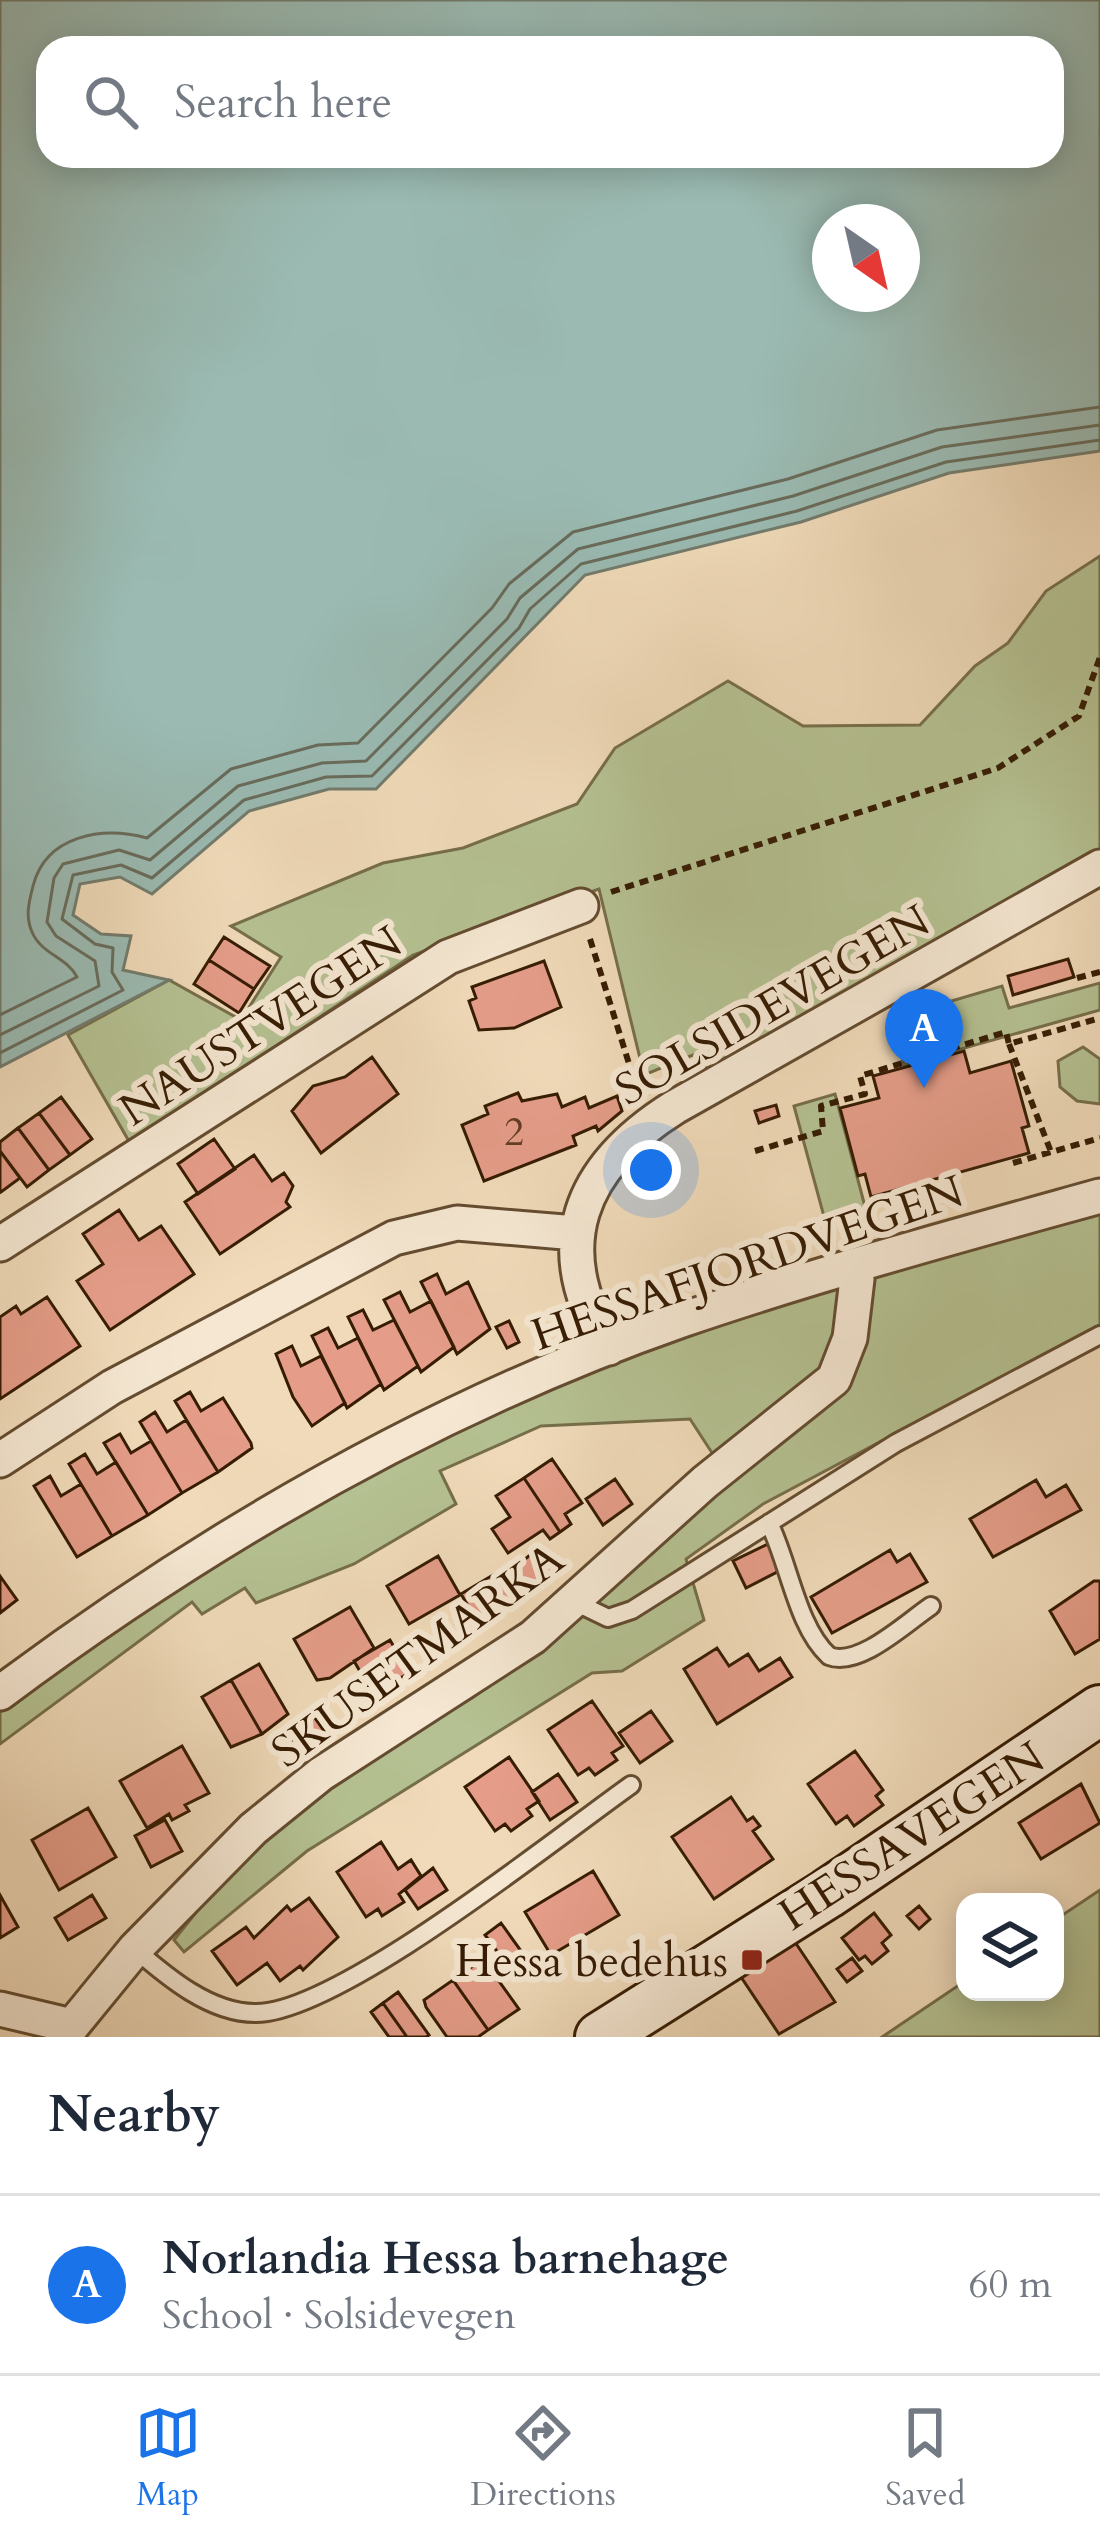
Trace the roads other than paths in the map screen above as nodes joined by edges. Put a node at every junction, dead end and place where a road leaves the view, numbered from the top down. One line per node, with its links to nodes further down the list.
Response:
1 (1100, 867): 4 (street, SOLSIDEVEGEN)
2 (581, 906): 5 (street, NAUSTVEGEN)
3 (1100, 1196): 6 (street, HESSAFJORDVEGEN)
4 (576, 1233): 8 (street, SOLSIDEVEGEN); 9 (street)
5 (0, 1244)
6 (853, 1266): 8 (street, HESSAFJORDVEGEN); 11 (street, SKUSETMARKA)
7 (1100, 1335): 10 (lane)
8 (609, 1348): 13 (street, HESSAFJORDVEGEN)
9 (0, 1460)
10 (769, 1523): 11 (lane); 12 (lane)
11 (575, 1602): 16 (street, SKUSETMARKA)
12 (931, 1606)
13 (0, 1693)
14 (1100, 1710): 19 (street, HESSAVEGEN)
15 (632, 1785): 16 (lane)
16 (135, 1948): 18 (street, SKUSETMARKA)
17 (0, 2009): 18 (street)
18 (68, 2031)
19 (600, 2037)

